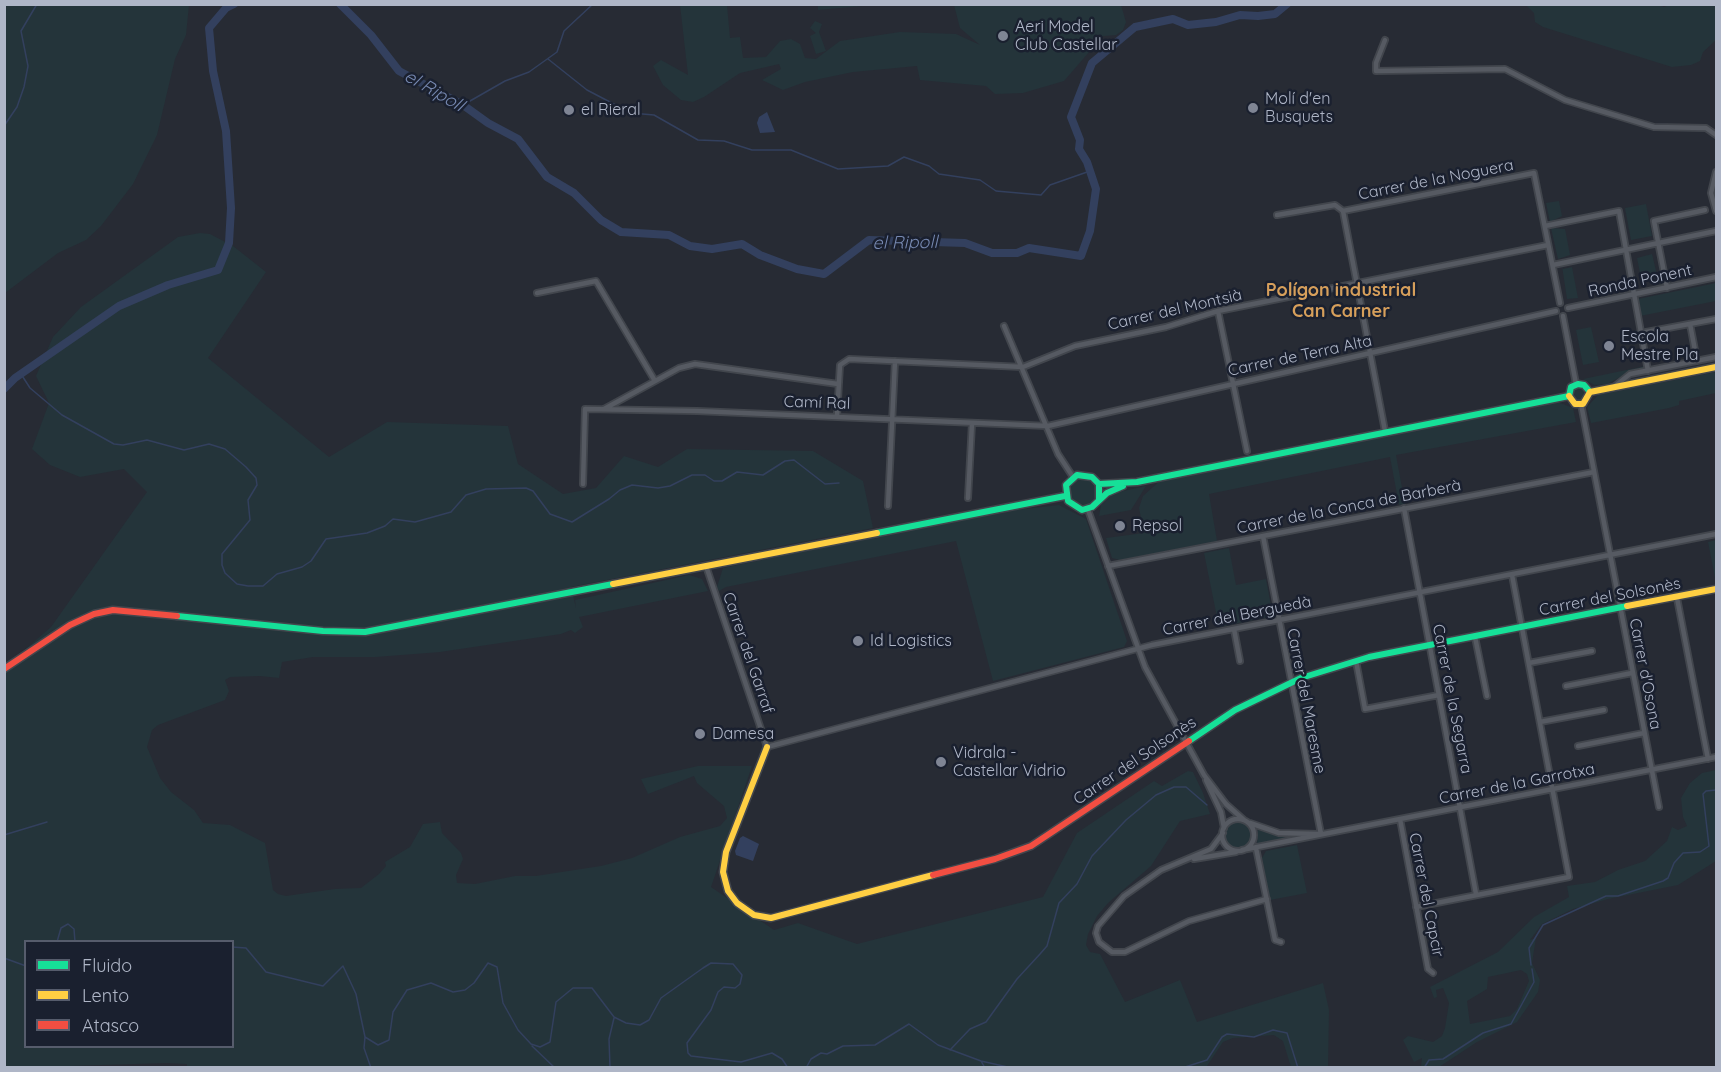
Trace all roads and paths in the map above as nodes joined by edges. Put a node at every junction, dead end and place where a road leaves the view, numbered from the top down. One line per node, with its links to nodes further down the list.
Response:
1 (1385, 40): 2 (street)
2 (1716, 135)
3 (1716, 172): 6 (street)
4 (1706, 210): 10 (street)
5 (1343, 211): 7 (street, Carrer de la Noguera); 8 (street, Carrer de la Noguera); 15 (street)
6 (1716, 211)
7 (1276, 215)
8 (1545, 226): 11 (street); 12 (street)
9 (1716, 231): 10 (street)
10 (1658, 242): 12 (street); 16 (street)
11 (1548, 245): 13 (street); 15 (street, Carrer del Montsià)
12 (1626, 249): 13 (street); 18 (street)
13 (1552, 265): 19 (street)
14 (1716, 277): 16 (street, Ronda Ponent)
15 (1356, 283): 21 (street, Carrer del Montsià); 28 (street)
16 (1667, 288): 18 (street, Ronda Ponent)
17 (537, 293): 35 (street)
18 (1634, 295): 20 (street, Ronda Ponent); 27 (street)
19 (1560, 303): 20 (street); 22 (street)
20 (1568, 308): 23 (street)
21 (1218, 311): 32 (street, Carrer del Montsià); 36 (street)
22 (1556, 311): 23 (street); 28 (street, Carrer de Terra Alta)
23 (1563, 315): 38 (street)
24 (1716, 319): 25 (street)
25 (1690, 324): 27 (street); 31 (street)
26 (1004, 326): 32 (street)
27 (1641, 333): 34 (street)
28 (1370, 355): 36 (street, Carrer de Terra Alta); 48 (street)
29 (1716, 357): 31 (street)
30 (895, 361): 32 (street); 37 (street); 45 (street)
31 (1698, 361): 34 (street)
32 (1023, 367): 47 (street)
33 (1716, 367): 39 (street)
34 (1648, 371): 39 (street)
35 (655, 381): 37 (street); 43 (street)
36 (1234, 382): 47 (street, Carrer de Terra Alta); 49 (street)
37 (838, 384): 44 (street)
38 (1576, 384): 40 (street); 41 (street)
39 (1614, 387): 40 (street)
40 (1590, 392): 42 (street)
41 (1569, 396): 42 (street); 48 (street)
42 (1581, 404): 50 (street, Carrer d'Osona)
43 (604, 409): 44 (street, Camí Ral); 53 (street, Camí Ral)
44 (837, 416): 45 (street, Camí Ral)
45 (891, 419): 46 (street, Camí Ral); 58 (street)
46 (972, 423): 47 (street, Camí Ral); 56 (street)
47 (1048, 426): 51 (street)
48 (1385, 431): 52 (street)
49 (1247, 451)
50 (1594, 472): 59 (street, Carrer de la Conca de Barberà); 63 (street, Carrer d'Osona)
51 (1073, 477): 54 (street); 55 (street)
52 (1129, 483): 54 (street); 57 (street)
53 (583, 484)
54 (1099, 484): 57 (street)
55 (1065, 496): 60 (street); 64 (street)
56 (968, 498)
57 (1099, 500): 60 (street)
58 (888, 506)
59 (1404, 508): 62 (street, Carrer de la Conca de Barberà); 68 (street, Carrer de la Segarra)
60 (1088, 510): 65 (street)
61 (1716, 534): 63 (street, Carrer del Berguedà)
62 (1263, 536): 65 (street, Carrer de la Conca de Barberà); 71 (street, Carrer del Maresme)
63 (1610, 555): 66 (street, Carrer del Berguedà); 70 (street, Carrer d'Osona)
64 (706, 566): 81 (street); 92 (street, Carrer del Garraf)
65 (1108, 566): 76 (street)
66 (1512, 575): 68 (street, Carrer del Berguedà); 72 (street)
67 (1716, 589): 69 (street, Carrer del Solsonès)
68 (1419, 593): 71 (street, Carrer del Berguedà); 75 (street, Carrer de la Segarra)
69 (1677, 598): 70 (street, Carrer del Solsonès); 94 (street)
70 (1620, 608): 72 (street, Carrer del Solsonès); 82 (street, Carrer d'Osona)
71 (1278, 620): 73 (street, Carrer del Berguedà); 83 (street, Carrer del Maresme)
72 (1522, 627): 74 (street, Carrer del Solsonès); 80 (street)
73 (1234, 629): 76 (street, Carrer del Berguedà); 78 (street)
74 (1475, 637): 75 (street, Carrer del Solsonès); 86 (street)
75 (1429, 646): 79 (street, Carrer del Solsonès); 85 (street, Carrer de la Segarra)
76 (1137, 648): 90 (street); 92 (street, Carrer del Berguedà)
77 (1592, 651): 80 (street)
78 (1240, 661)
79 (1356, 661): 83 (street, Carrer del Solsonès); 85 (street)
80 (1528, 663): 88 (street)
81 (4, 669)
82 (1632, 673): 84 (street); 89 (street, Carrer d'Osona)
83 (1290, 683): 90 (street, Carrer del Solsonès); 103 (street, Carrer del Maresme)
84 (1566, 686)
85 (1439, 695): 99 (street, Carrer de la Segarra)
86 (1487, 696)
87 (1604, 710): 88 (street)
88 (1540, 722): 97 (street)
89 (1644, 733): 91 (street); 95 (street, Carrer d'Osona)
90 (1186, 742): 92 (street, Carrer del Solsonès); 96 (street)
91 (1578, 746)
92 (767, 747)
93 (1716, 757): 94 (street, Carrer de la Garrotxa)
94 (1708, 759): 95 (street, Carrer de la Garrotxa)
95 (1651, 770): 97 (street, Carrer de la Garrotxa); 98 (street, Carrer d'Osona)
96 (1204, 775): 101 (street); 102 (street)
97 (1553, 789): 99 (street, Carrer de la Garrotxa); 107 (street)
98 (1659, 807)
99 (1460, 808): 100 (street, Carrer de la Garrotxa); 107 (street, Carrer de la Segarra)
100 (1400, 819): 103 (street, Carrer de la Garrotxa); 109 (street, Carrer del Capcir)
101 (1246, 821): 102 (street); 103 (street, Carrer de la Garrotxa); 105 (street)
102 (1224, 830): 105 (street); 106 (street, Carrer de la Garrotxa)
103 (1321, 834): 104 (street, Carrer de la Garrotxa)
104 (1256, 848): 105 (street, Carrer de la Garrotxa); 108 (street)
105 (1240, 851): 106 (street, Carrer de la Garrotxa)
106 (1185, 860): 108 (street, Carrer de la Garrotxa)
107 (1476, 894): 109 (street)
108 (1267, 900): 110 (street)
109 (1416, 907): 111 (street, Carrer del Capcir)
110 (1281, 942)
111 (1433, 973)

